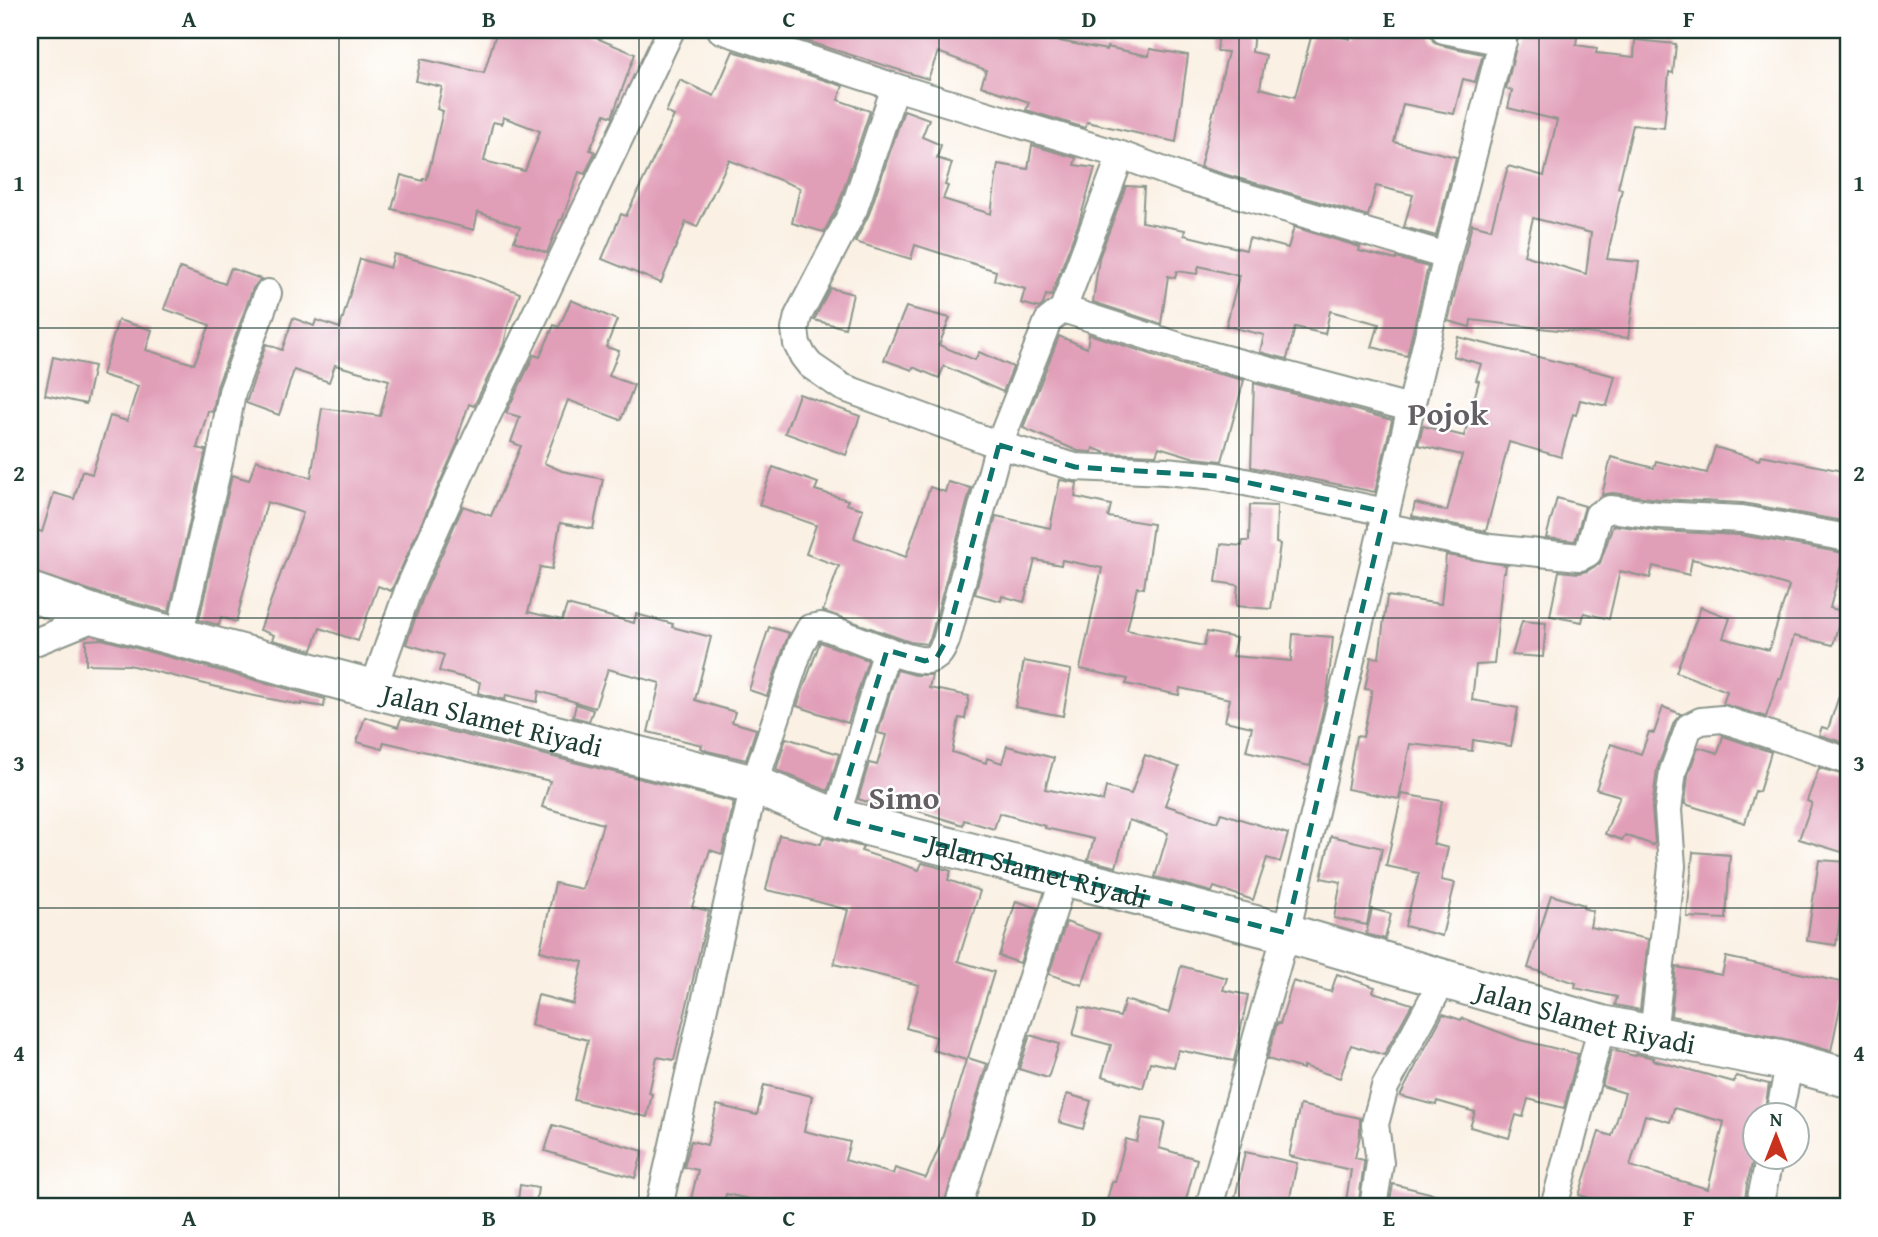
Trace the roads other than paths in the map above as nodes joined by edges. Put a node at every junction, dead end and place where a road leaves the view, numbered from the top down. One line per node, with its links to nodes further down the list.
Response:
1 (671, 30): 19 (street)
2 (721, 30): 5 (street)
3 (1444, 30): 4 (street)
4 (1504, 36): 7 (street)
5 (895, 87): 6 (street); 11 (street)
6 (1121, 155): 7 (street); 9 (street)
7 (1447, 256): 10 (street)
8 (268, 293): 16 (street)
9 (1063, 309): 10 (street); 11 (street)
10 (1410, 408): 12 (street)
11 (999, 445): 12 (street); 18 (street)
12 (1384, 519): 13 (street); 24 (street)
13 (1848, 538)
14 (30, 592): 15 (street, Jalan Slamet Riyadi)
15 (99, 616): 16 (street, Jalan Slamet Riyadi); 17 (street)
16 (179, 636): 19 (street, Jalan Slamet Riyadi)
17 (30, 644)
18 (887, 650): 21 (street); 22 (street)
19 (373, 689): 21 (street, Jalan Slamet Riyadi)
20 (1848, 761): 27 (street)
21 (754, 785): 22 (street, Jalan Slamet Riyadi); 32 (street)
22 (836, 818): 23 (street, Jalan Slamet Riyadi)
23 (1064, 877): 24 (street, Jalan Slamet Riyadi); 33 (street)
24 (1286, 933): 25 (street, Jalan Slamet Riyadi); 34 (street)
25 (1443, 980): 26 (street, Jalan Slamet Riyadi); 35 (street)
26 (1602, 1025): 27 (street, Jalan Slamet Riyadi); 36 (street)
27 (1653, 1035): 28 (street, Jalan Slamet Riyadi)
28 (1790, 1062): 29 (street, Jalan Slamet Riyadi); 30 (street)
29 (1848, 1078)
30 (1782, 1100)
31 (1767, 1170): 37 (street)
32 (662, 1207)
33 (958, 1207)
34 (1209, 1207)
35 (1373, 1207)
36 (1554, 1207)
37 (1759, 1207)

